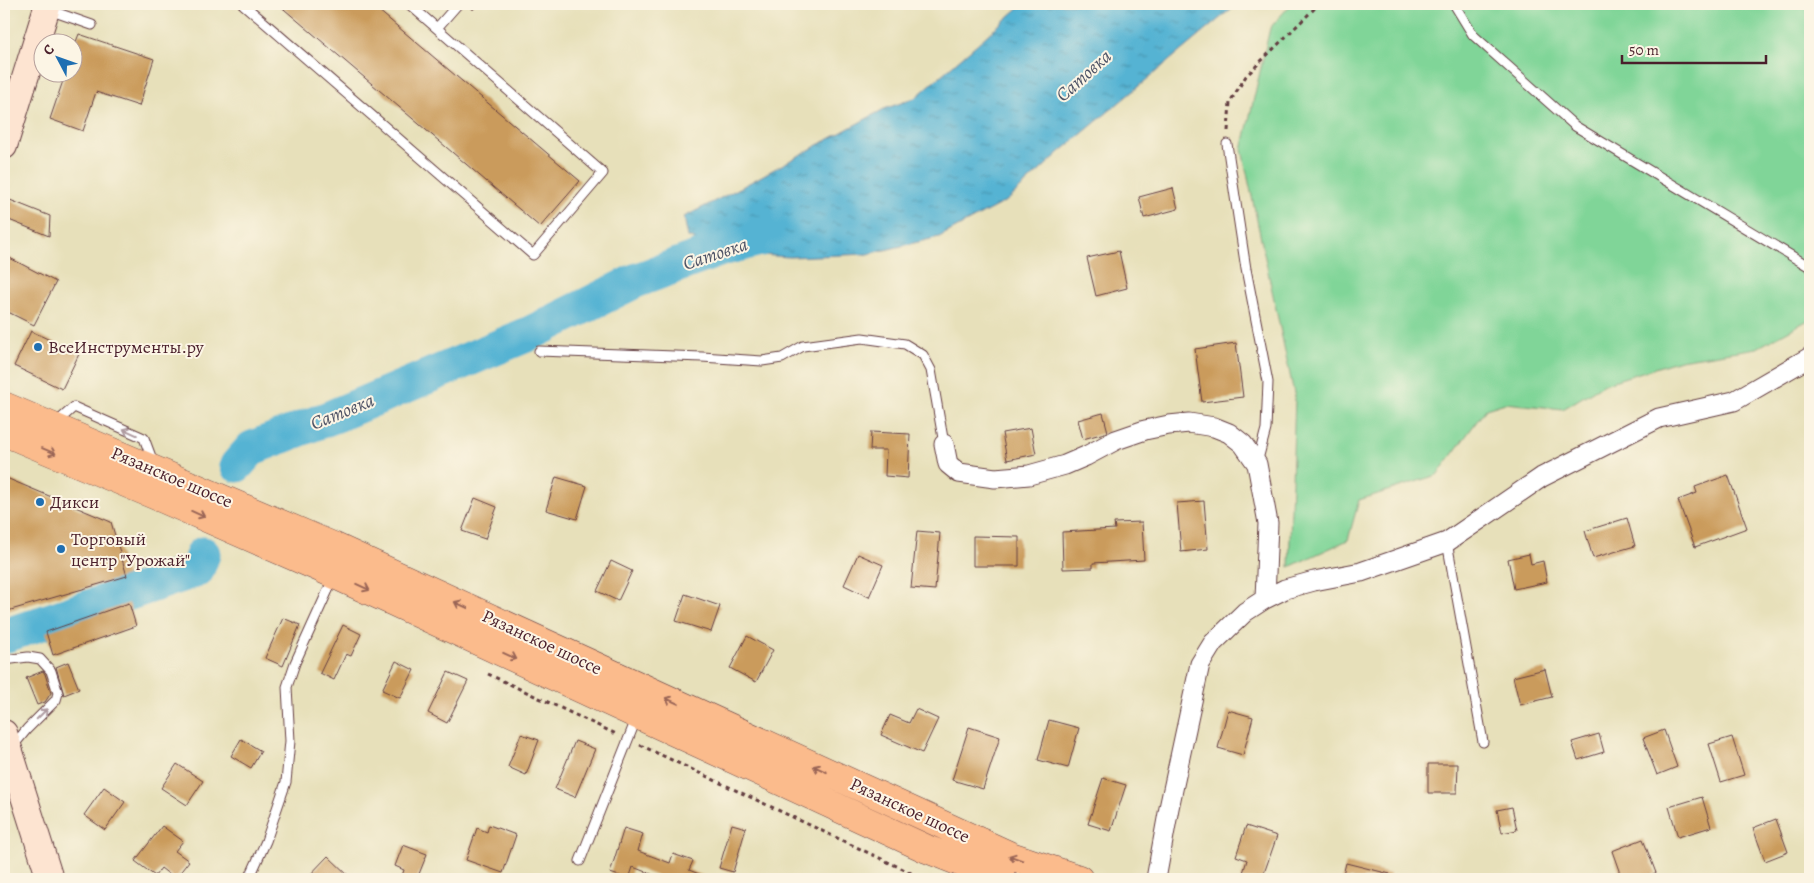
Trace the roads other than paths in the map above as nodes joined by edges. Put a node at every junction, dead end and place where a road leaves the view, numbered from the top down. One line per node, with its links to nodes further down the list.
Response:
1 (243, 4): 7 (lane)
2 (409, 4): 7 (lane)
3 (458, 4): 7 (lane)
4 (1454, 4): 10 (lane)
5 (47, 6): 6 (lane); 8 (main road)
6 (92, 25)
7 (437, 28)
8 (6, 126)
9 (1227, 144): 16 (lane)
10 (1810, 267)
11 (539, 351): 15 (lane)
12 (1810, 357): 17 (street)
13 (4, 406): 28 (main road, Рязанское шоссе, one-way to 13)
14 (4, 432): 18 (main road, Рязанское шоссе, one-way to 18)
15 (944, 444): 16 (street)
16 (1257, 464): 19 (street)
17 (1446, 542): 19 (street); 22 (lane)
18 (335, 574): 21 (main road, Рязанское шоссе, one-way to 21); 26 (lane)
19 (1265, 598): 29 (street)
20 (4, 660): 23 (lane, one-way to 20)
21 (632, 727): 24 (lane); 27 (main road, Рязанское шоссе)
22 (1483, 742)
23 (6, 746): 25 (main road)
24 (580, 861)
25 (50, 879)
26 (249, 879)
27 (1002, 879)
28 (1079, 879)
29 (1156, 879)

